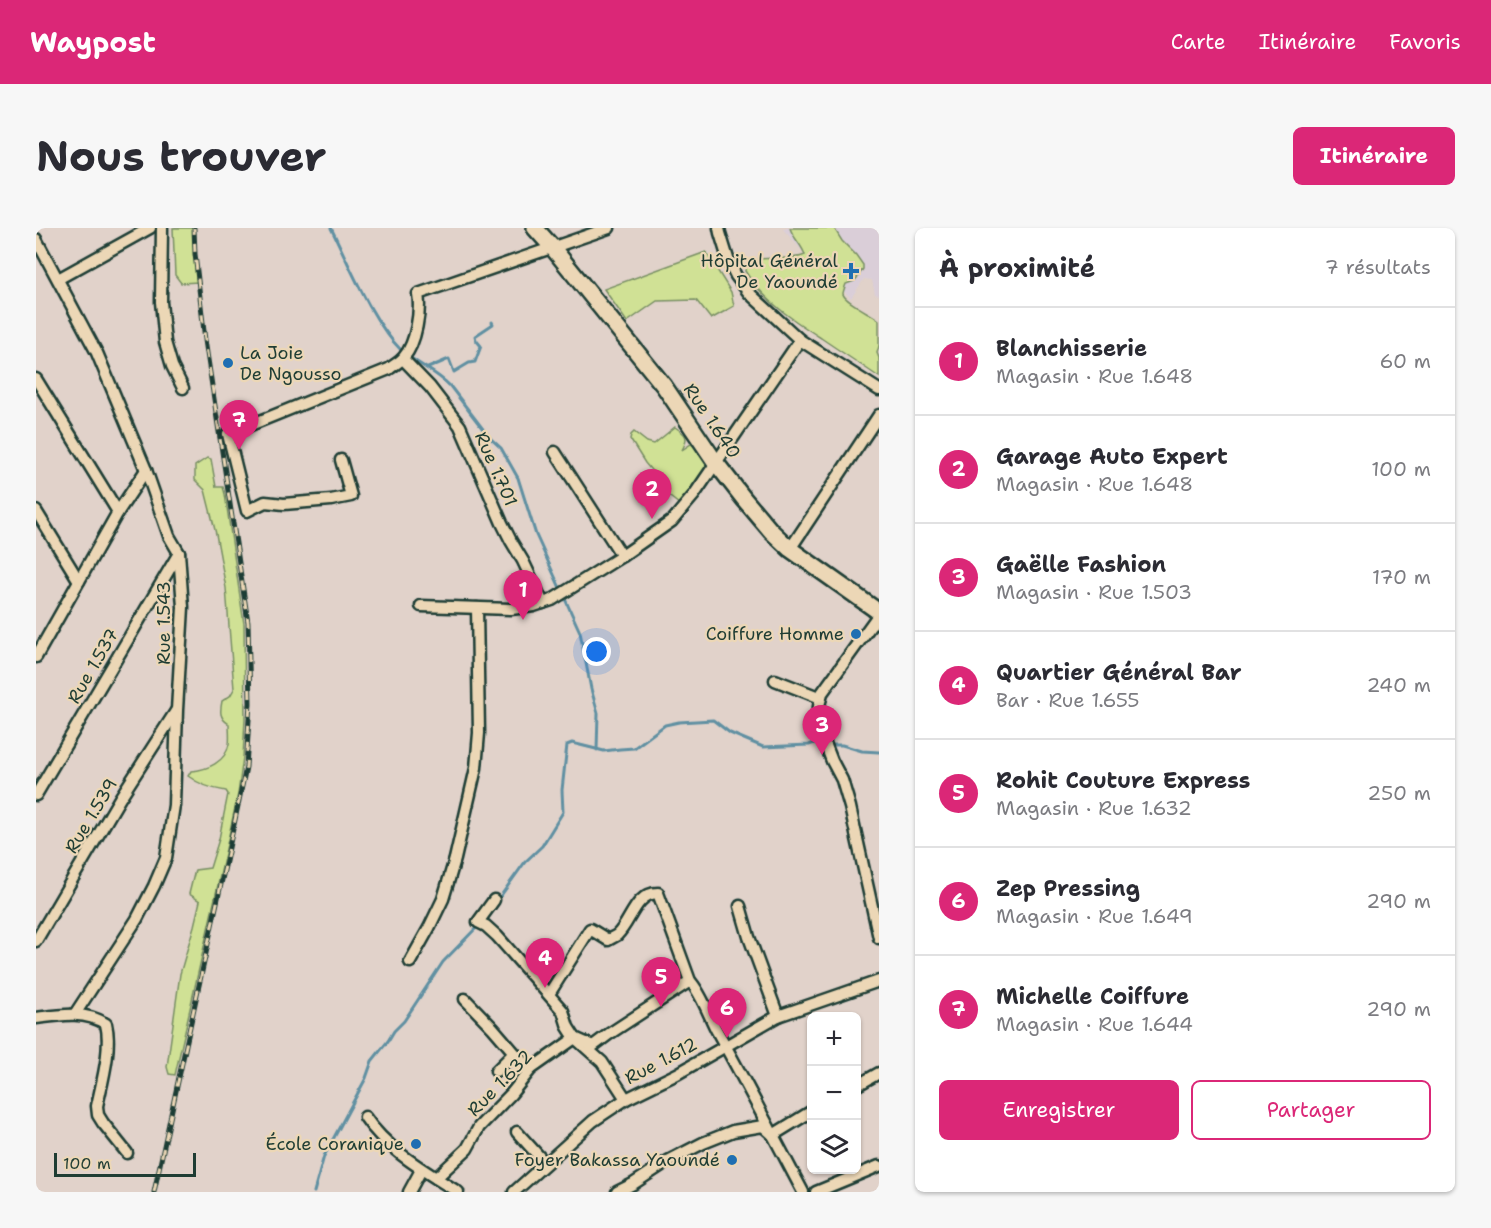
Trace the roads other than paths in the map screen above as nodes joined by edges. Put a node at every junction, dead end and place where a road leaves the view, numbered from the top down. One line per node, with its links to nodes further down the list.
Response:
1 (150, 228): 8 (street)
2 (162, 228): 12 (street)
3 (535, 228): 7 (street, Rue 1.640)
4 (609, 228): 7 (street)
5 (719, 228): 9 (street)
6 (36, 239): 8 (street, Rue 1.543)
7 (552, 247): 10 (street); 17 (street, Rue 1.640)
8 (58, 279): 18 (street, Rue 1.543)
9 (800, 340): 13 (street); 17 (street)
10 (405, 356): 16 (street); 25 (street, Rue 1.701)
11 (36, 379): 20 (street)
12 (183, 388)
13 (879, 390)
14 (879, 415): 21 (street)
15 (555, 452): 23 (street)
16 (341, 460)
17 (716, 463): 21 (street, Rue 1.640); 23 (street)
18 (146, 470): 20 (street); 22 (street, Rue 1.543)
19 (36, 511): 24 (street)
20 (118, 512): 24 (street)
21 (790, 549): 28 (street, Rue 1.640)
22 (179, 553): 34 (street, Rue 1.543); 35 (street, Rue 1.537)
23 (622, 556): 25 (street)
24 (79, 581): 29 (street)
25 (543, 603): 27 (street)
26 (421, 606): 27 (street)
27 (477, 608): 40 (street)
28 (879, 613): 33 (street)
29 (50, 633): 30 (street); 31 (street)
30 (36, 634)
31 (36, 657)
32 (775, 680): 33 (street)
33 (821, 698): 38 (street)
34 (177, 710): 39 (street, Rue 1.539); 45 (street, Rue 1.543)
35 (36, 795)
36 (494, 900): 43 (street)
37 (740, 906): 46 (street)
38 (879, 938)
39 (36, 941)
40 (410, 962)
41 (690, 981): 43 (street); 48 (street); 49 (street)
42 (879, 981): 46 (street, Rue 1.612)
43 (549, 994): 48 (street)
44 (465, 999): 50 (street)
45 (75, 1014): 47 (street); 60 (street)
46 (778, 1016): 49 (street, Rue 1.612)
47 (36, 1018)
48 (576, 1038): 51 (street, Rue 1.632); 55 (street)
49 (725, 1045): 55 (street, Rue 1.612); 59 (street)
50 (514, 1053): 51 (street); 52 (street)
51 (531, 1070): 64 (street, Rue 1.632)
52 (496, 1071)
53 (879, 1073): 54 (street)
54 (861, 1083)
55 (626, 1099): 61 (street, Rue 1.612)
56 (807, 1114): 59 (street)
57 (365, 1117): 63 (street)
58 (517, 1132): 61 (street)
59 (773, 1135): 68 (street); 69 (street)
60 (127, 1153)
61 (545, 1162): 67 (street, Rue 1.612)
62 (879, 1166): 70 (street)
63 (421, 1170): 64 (street); 65 (street)
64 (436, 1178): 66 (street)
65 (409, 1192)
66 (458, 1192)
67 (514, 1192)
68 (617, 1192)
69 (802, 1192)
70 (816, 1192)

